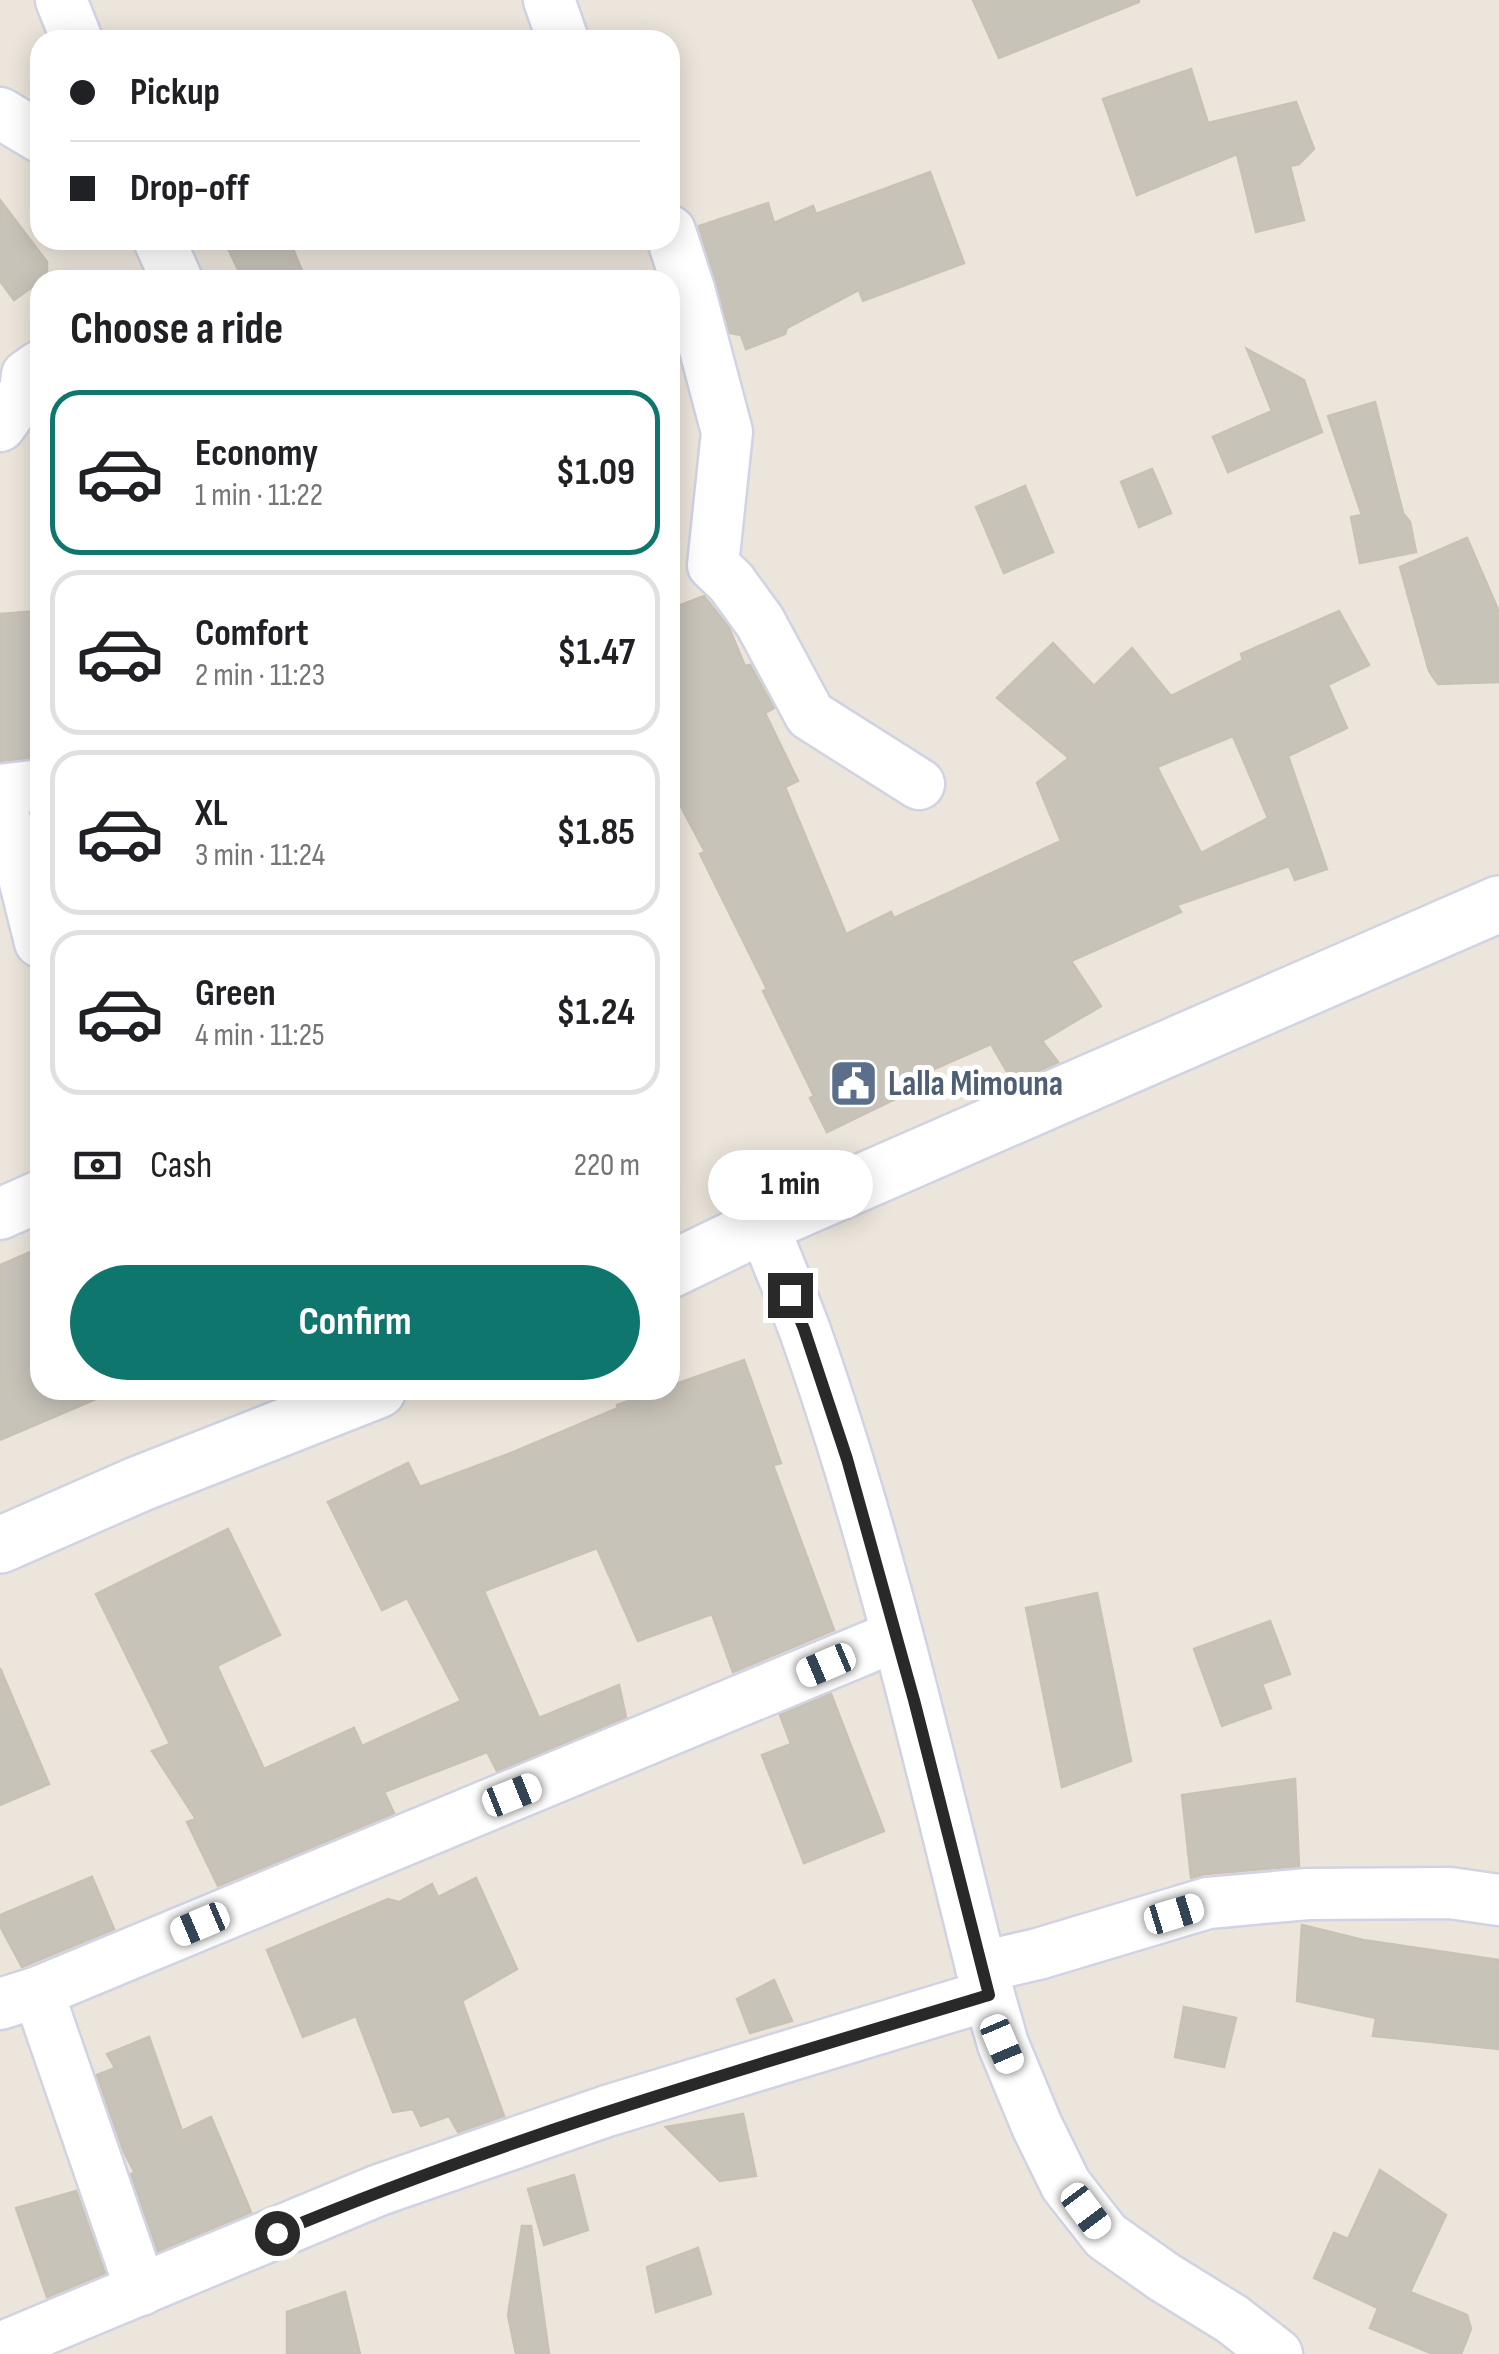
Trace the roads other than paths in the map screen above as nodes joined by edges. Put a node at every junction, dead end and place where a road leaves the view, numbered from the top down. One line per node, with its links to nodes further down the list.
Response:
1 (62, 0): 3 (street)
2 (549, 0): 4 (street)
3 (73, 30)
4 (560, 30)
5 (0, 113): 6 (street)
6 (30, 131)
7 (676, 250): 10 (street)
8 (30, 373): 9 (street)
9 (0, 426)
10 (918, 784)
11 (30, 786): 12 (street)
12 (0, 790)
13 (0, 806): 14 (street)
14 (30, 902)
15 (1499, 904): 18 (street)
16 (30, 1200): 17 (street)
17 (0, 1214)
18 (763, 1226): 19 (street); 22 (street)
19 (680, 1265)
20 (353, 1400): 21 (street)
21 (0, 1545)
22 (896, 1636): 24 (street); 25 (street)
23 (1499, 1900): 24 (street)
24 (985, 1981): 26 (street); 28 (street)
25 (19, 1998): 26 (street)
26 (142, 2290): 27 (street)
27 (0, 2348)
28 (1278, 2354)

